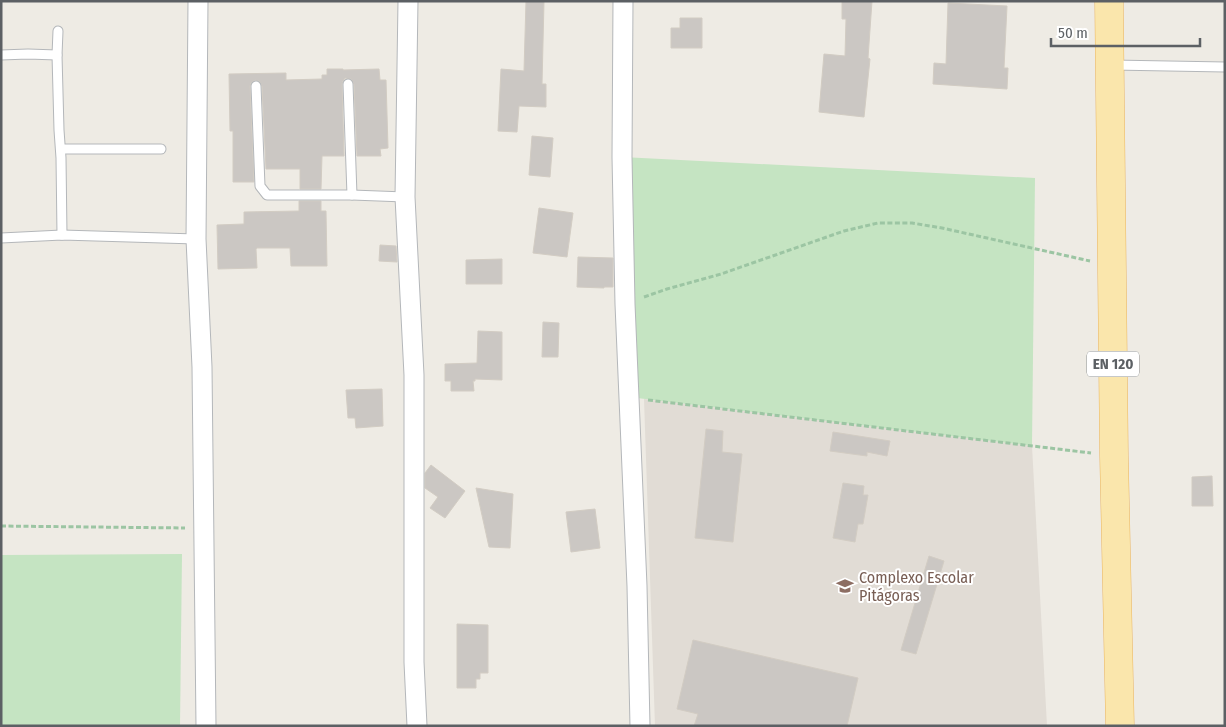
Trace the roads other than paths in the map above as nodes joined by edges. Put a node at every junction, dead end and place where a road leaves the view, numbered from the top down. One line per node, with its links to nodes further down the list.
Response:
1 (198, 1): 18 (street)
2 (408, 1): 15 (street)
3 (623, 1): 21 (street)
4 (1109, 1): 8 (main road, EN 120)
5 (58, 31): 7 (lane)
6 (1, 55): 7 (lane)
7 (57, 55): 12 (lane)
8 (1110, 65): 9 (lane); 22 (main road, EN 120)
9 (1225, 67)
10 (348, 84): 14 (lane)
11 (256, 86): 14 (lane)
12 (60, 149): 13 (lane); 16 (lane)
13 (161, 149)
14 (352, 195): 15 (lane)
15 (406, 197): 20 (street)
16 (62, 235): 17 (lane); 18 (lane)
17 (1, 238)
18 (196, 239): 19 (street)
19 (206, 726)
20 (417, 726)
21 (640, 726)
22 (1120, 726)

